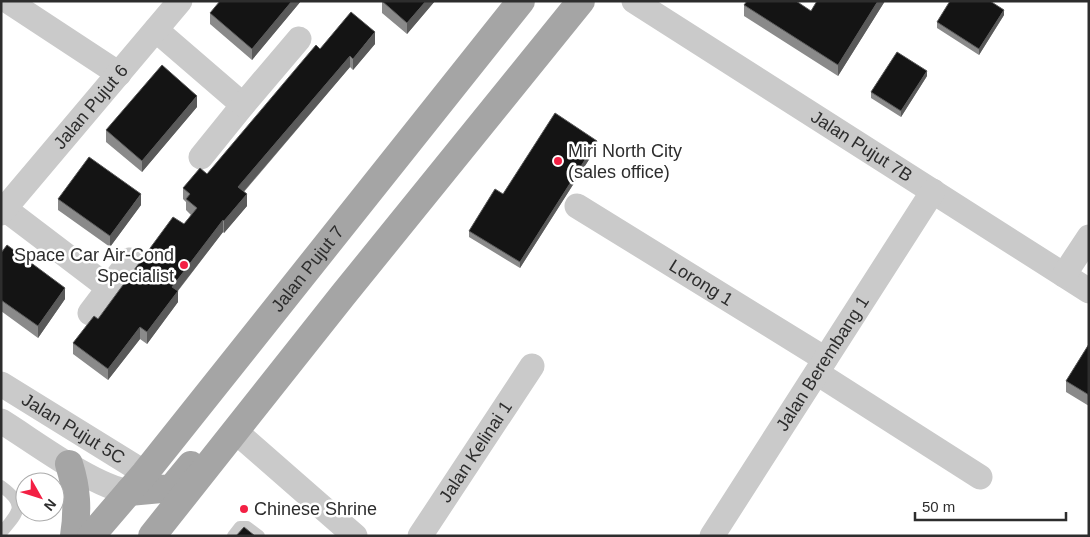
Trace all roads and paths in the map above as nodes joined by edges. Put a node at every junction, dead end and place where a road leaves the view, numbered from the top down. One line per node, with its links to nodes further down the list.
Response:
1 (8, 1): 8 (street)
2 (180, 1): 6 (street, Jalan Pujut 6)
3 (521, 1): 28 (main road, Jalan Pujut 7)
4 (581, 1): 19 (main road)
5 (634, 1): 11 (street, Jalan Pujut 7B)
6 (156, 30): 8 (street, Jalan Pujut 6); 9 (street)
7 (299, 39): 9 (street)
8 (119, 74): 13 (street, Jalan Pujut 6)
9 (244, 105): 10 (street)
10 (200, 157)
11 (933, 191): 16 (street, Jalan Pujut 7B); 22 (street, Jalan Berembang 1)
12 (577, 206): 22 (street, Lorong 1)
13 (3, 211): 17 (street)
14 (1089, 237): 16 (street)
15 (130, 260): 17 (street)
16 (1064, 275): 18 (street, Jalan Pujut 7B)
17 (109, 288): 20 (street)
18 (1089, 291)
19 (343, 295): 25 (main road); 28 (main road)
20 (90, 314)
21 (532, 366): 37 (street, Jalan Kelinai 1)
22 (821, 366): 27 (street, Lorong 1); 38 (street, Jalan Berembang 1)
23 (1, 384): 28 (street, Jalan Pujut 5C)
24 (1, 420): 26 (street, Jalan Pujut 5C)
25 (235, 431): 31 (street); 34 (main road)
26 (69, 464): 28 (street, Jalan Pujut 5C); 32 (main road)
27 (980, 477)
28 (137, 483): 33 (main road, Jalan Pujut 7)
29 (1, 486): 30 (lane)
30 (1, 533)
31 (349, 534)
32 (74, 536)
33 (91, 536)
34 (152, 536)
35 (233, 536): 36 (lane)
36 (259, 536)
37 (420, 536)
38 (712, 536)

